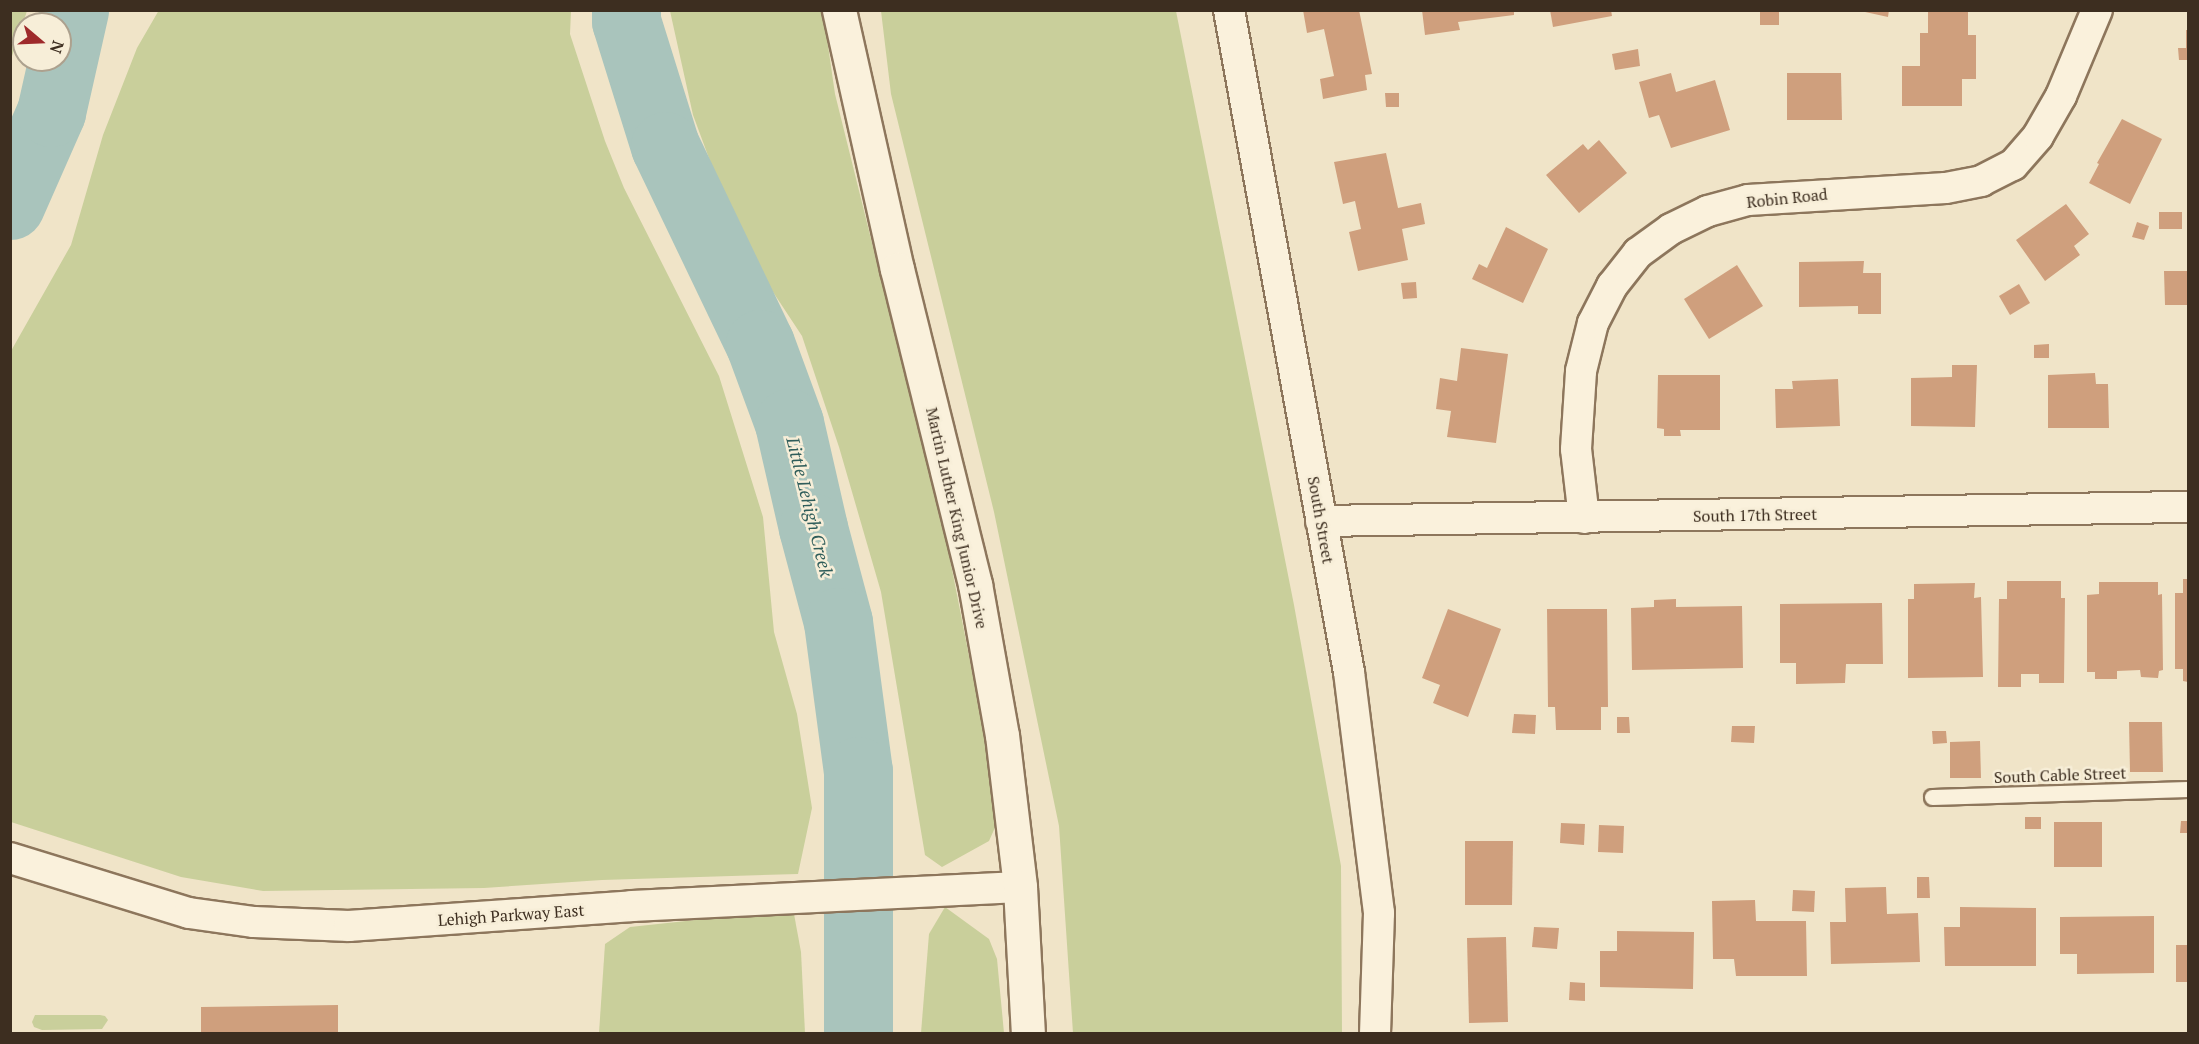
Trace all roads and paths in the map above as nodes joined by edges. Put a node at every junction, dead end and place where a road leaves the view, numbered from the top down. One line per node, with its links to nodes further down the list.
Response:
1 (839, 10): 10 (main road, Martin Luther King Junior Drive)
2 (1229, 10): 6 (street, South Street)
3 (2097, 10): 5 (street, Robin Road)
4 (2188, 507): 5 (street, South 17th Street)
5 (1584, 518): 6 (street, South 17th Street)
6 (1321, 521): 12 (street, South Street)
7 (2188, 789): 8 (lane, South Cable Street)
8 (1932, 797)
9 (10, 858): 10 (street, Lehigh Parkway East)
10 (1020, 887): 11 (main road, Martin Luther King Junior Drive)
11 (1028, 1034)
12 (1375, 1034)

